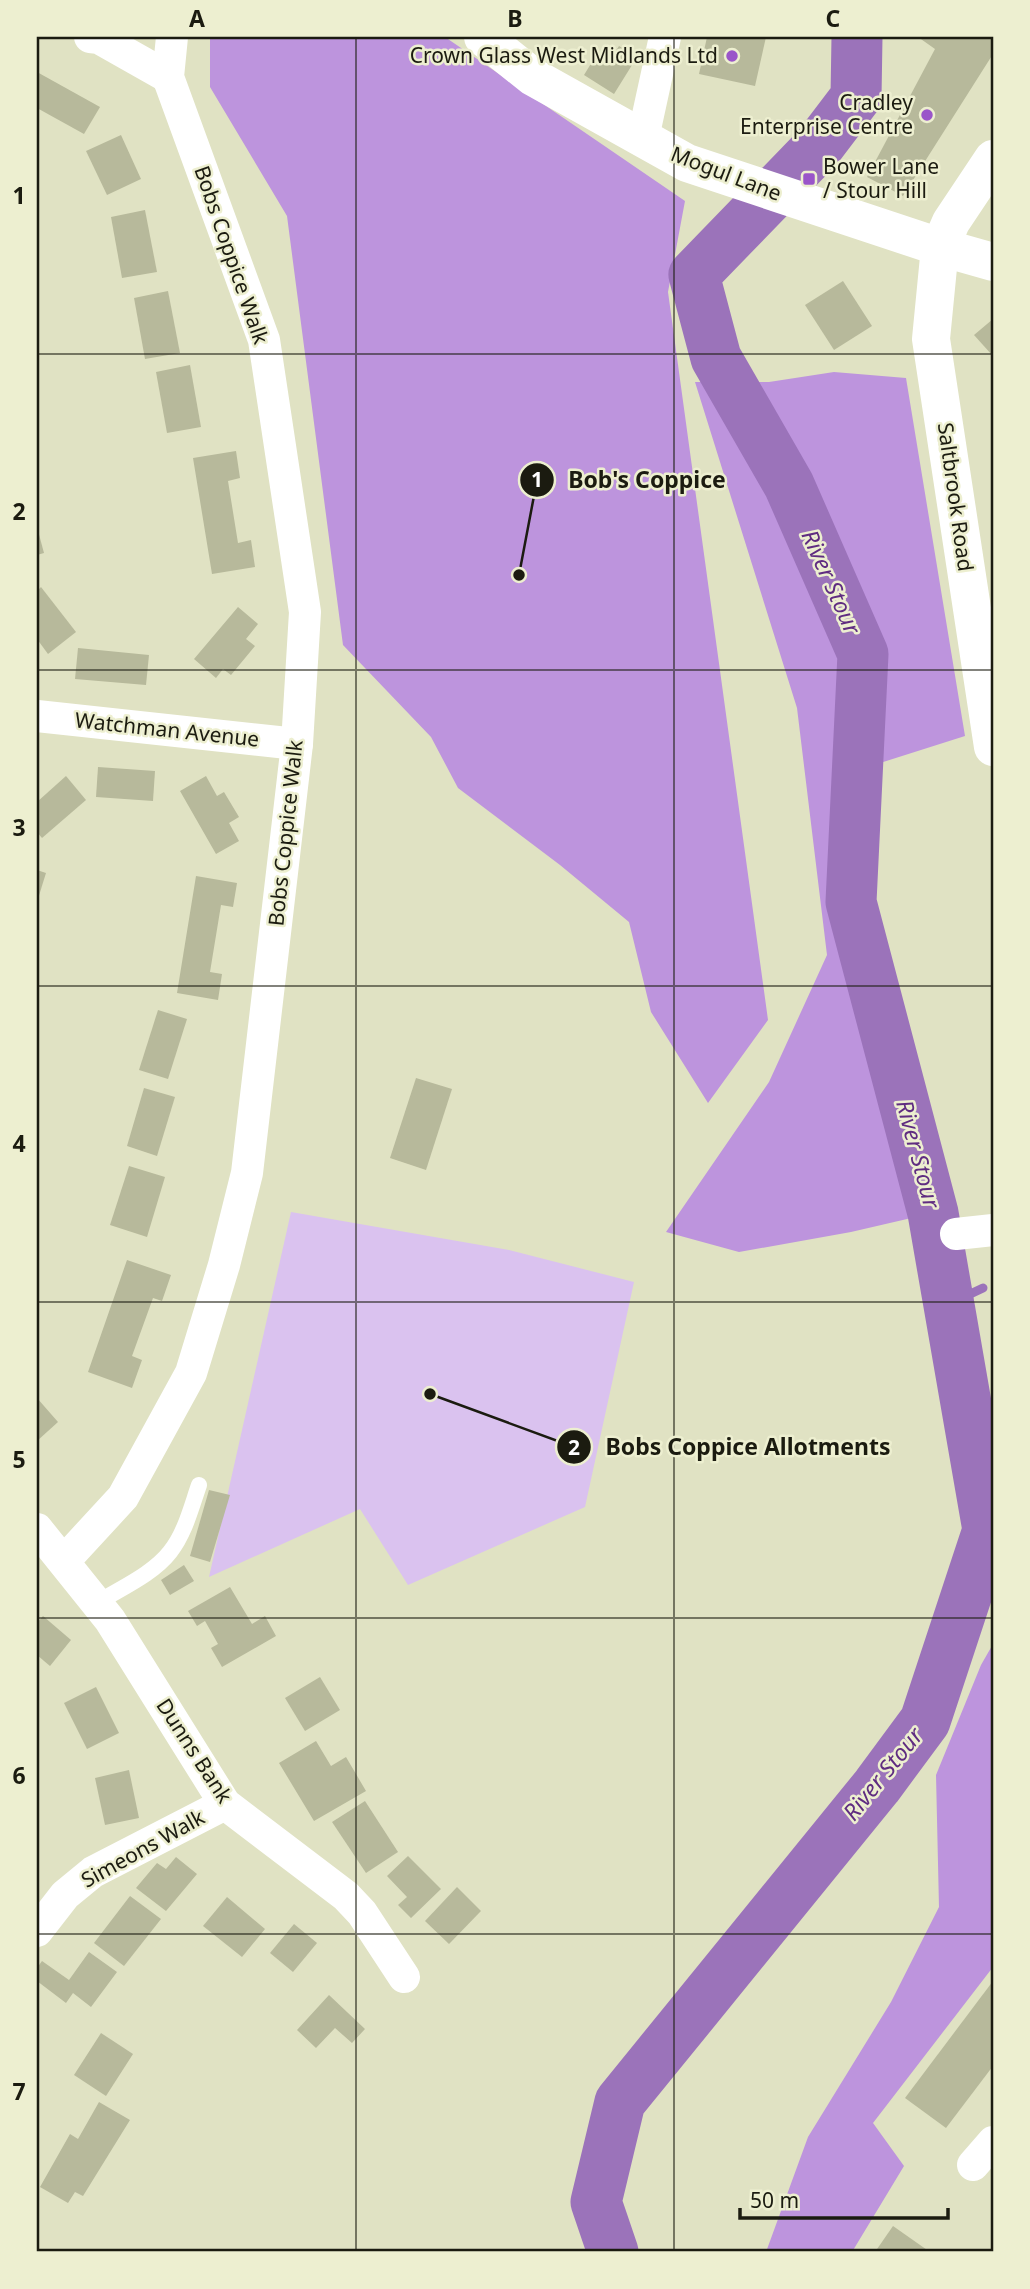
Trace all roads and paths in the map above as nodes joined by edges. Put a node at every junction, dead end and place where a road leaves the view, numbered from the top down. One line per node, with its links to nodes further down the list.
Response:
1 (90, 37): 5 (street)
2 (172, 37): 5 (street)
3 (483, 37): 6 (street, Mogul Lane)
4 (665, 37): 6 (street)
5 (168, 77): 12 (street, Bobs Coppice Walk)
6 (643, 138): 8 (street, Mogul Lane)
7 (993, 159): 8 (street)
8 (940, 247): 9 (street, Mogul Lane); 10 (street, Saltbrook Road)
9 (993, 262)
10 (989, 701): 13 (street, Saltbrook Road)
11 (37, 716): 12 (street, Watchman Avenue)
12 (297, 744): 18 (street, Bobs Coppice Walk)
13 (993, 747)
14 (993, 1230): 15 (street)
15 (956, 1234)
16 (199, 1485): 19 (lane)
17 (37, 1529): 18 (street, Dunns Bank)
18 (65, 1560): 19 (street, Dunns Bank)
19 (97, 1603): 20 (street, Dunns Bank)
20 (226, 1804): 21 (street, Simeons Walk); 22 (street, Dunns Bank)
21 (37, 1931)
22 (404, 1978)

